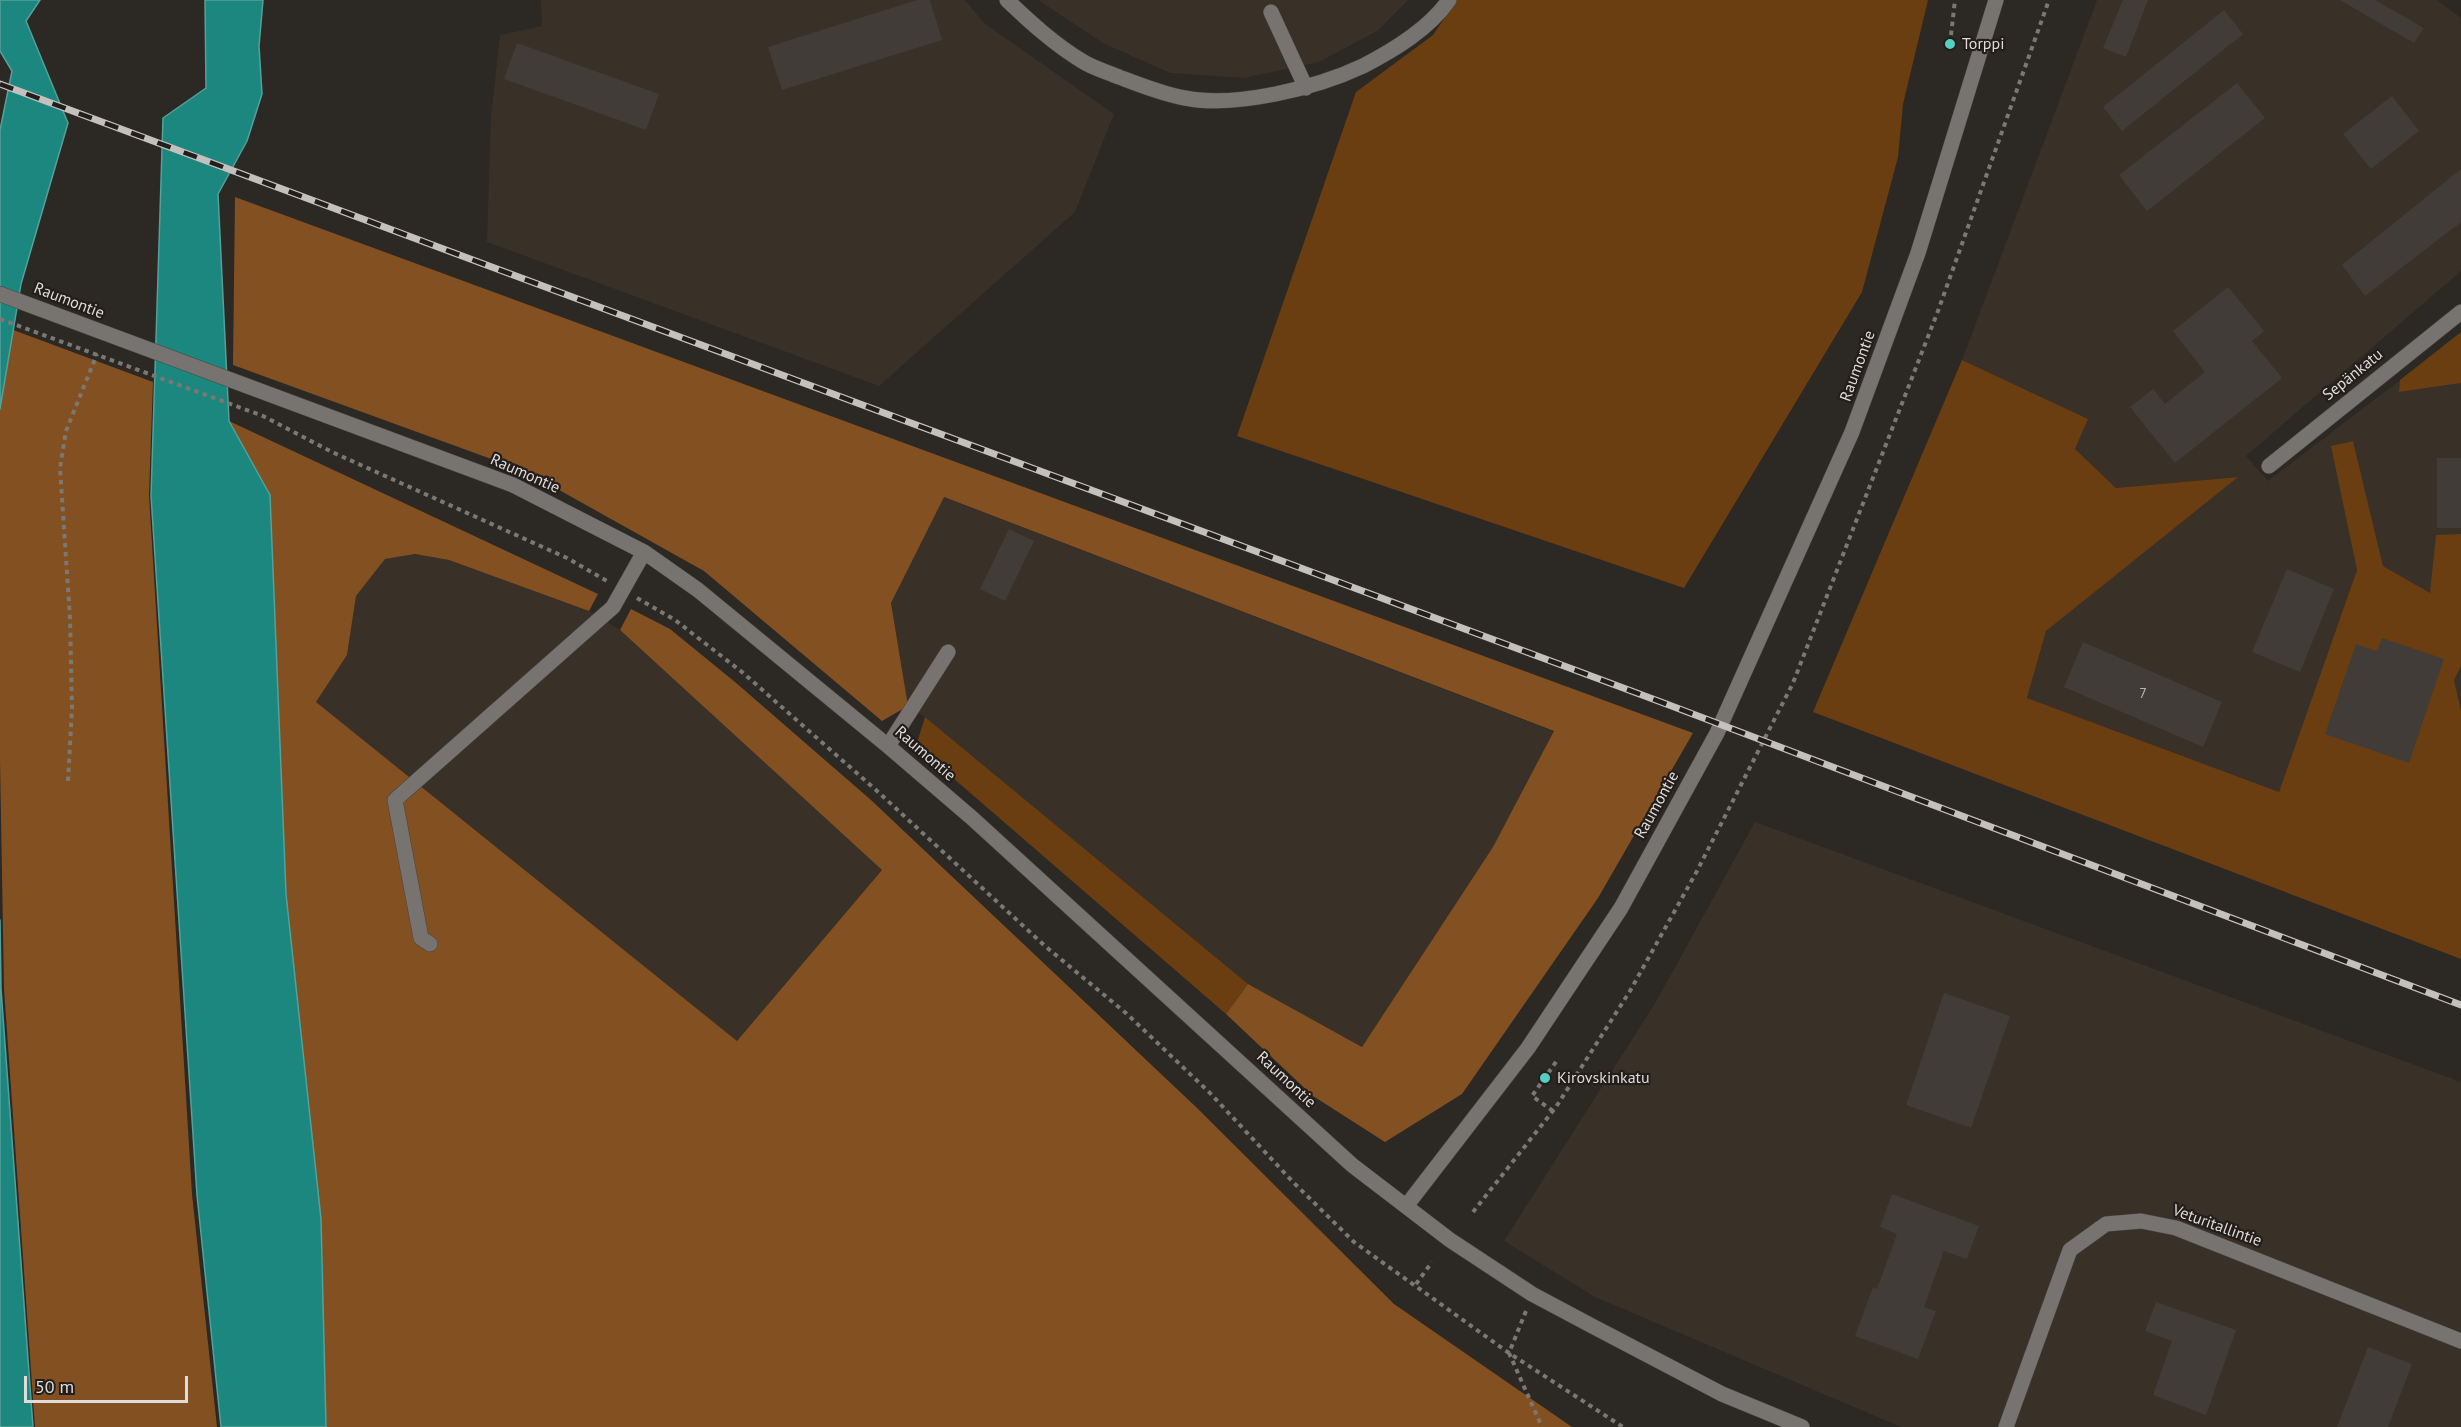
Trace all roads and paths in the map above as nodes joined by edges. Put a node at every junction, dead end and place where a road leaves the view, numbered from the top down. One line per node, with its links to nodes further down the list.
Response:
1 (1007, 0): 8 (street)
2 (1449, 0): 8 (street)
3 (1955, 0): 7 (path)
4 (1996, 0): 23 (street, Raumontie)
5 (2049, 0): 22 (path)
6 (1271, 12): 8 (street)
7 (1950, 44)
8 (1306, 88)
9 (0, 294): 12 (street, Raumontie)
10 (2461, 312): 14 (street, Sepänkatu)
11 (0, 319): 13 (path)
12 (105, 334): 13 (path); 15 (street, Raumontie)
13 (97, 355): 16 (path); 19 (path)
14 (2269, 466)
15 (644, 552): 16 (street); 18 (street, Raumontie)
16 (623, 590): 20 (street); 26 (path)
17 (948, 652): 18 (street)
18 (888, 746): 23 (street, Raumontie)
19 (68, 781)
20 (430, 944)
21 (1558, 1059): 22 (path)
22 (1553, 1111): 24 (path)
23 (1407, 1205): 27 (street)
24 (1473, 1212)
25 (1432, 1262): 26 (path)
26 (1416, 1284): 29 (path)
27 (1532, 1294): 29 (path); 32 (street)
28 (2461, 1341): 33 (street, Veturitallintie)
29 (1509, 1353): 30 (path); 31 (path)
30 (1542, 1427)
31 (1623, 1427)
32 (1802, 1427)
33 (2006, 1427)

